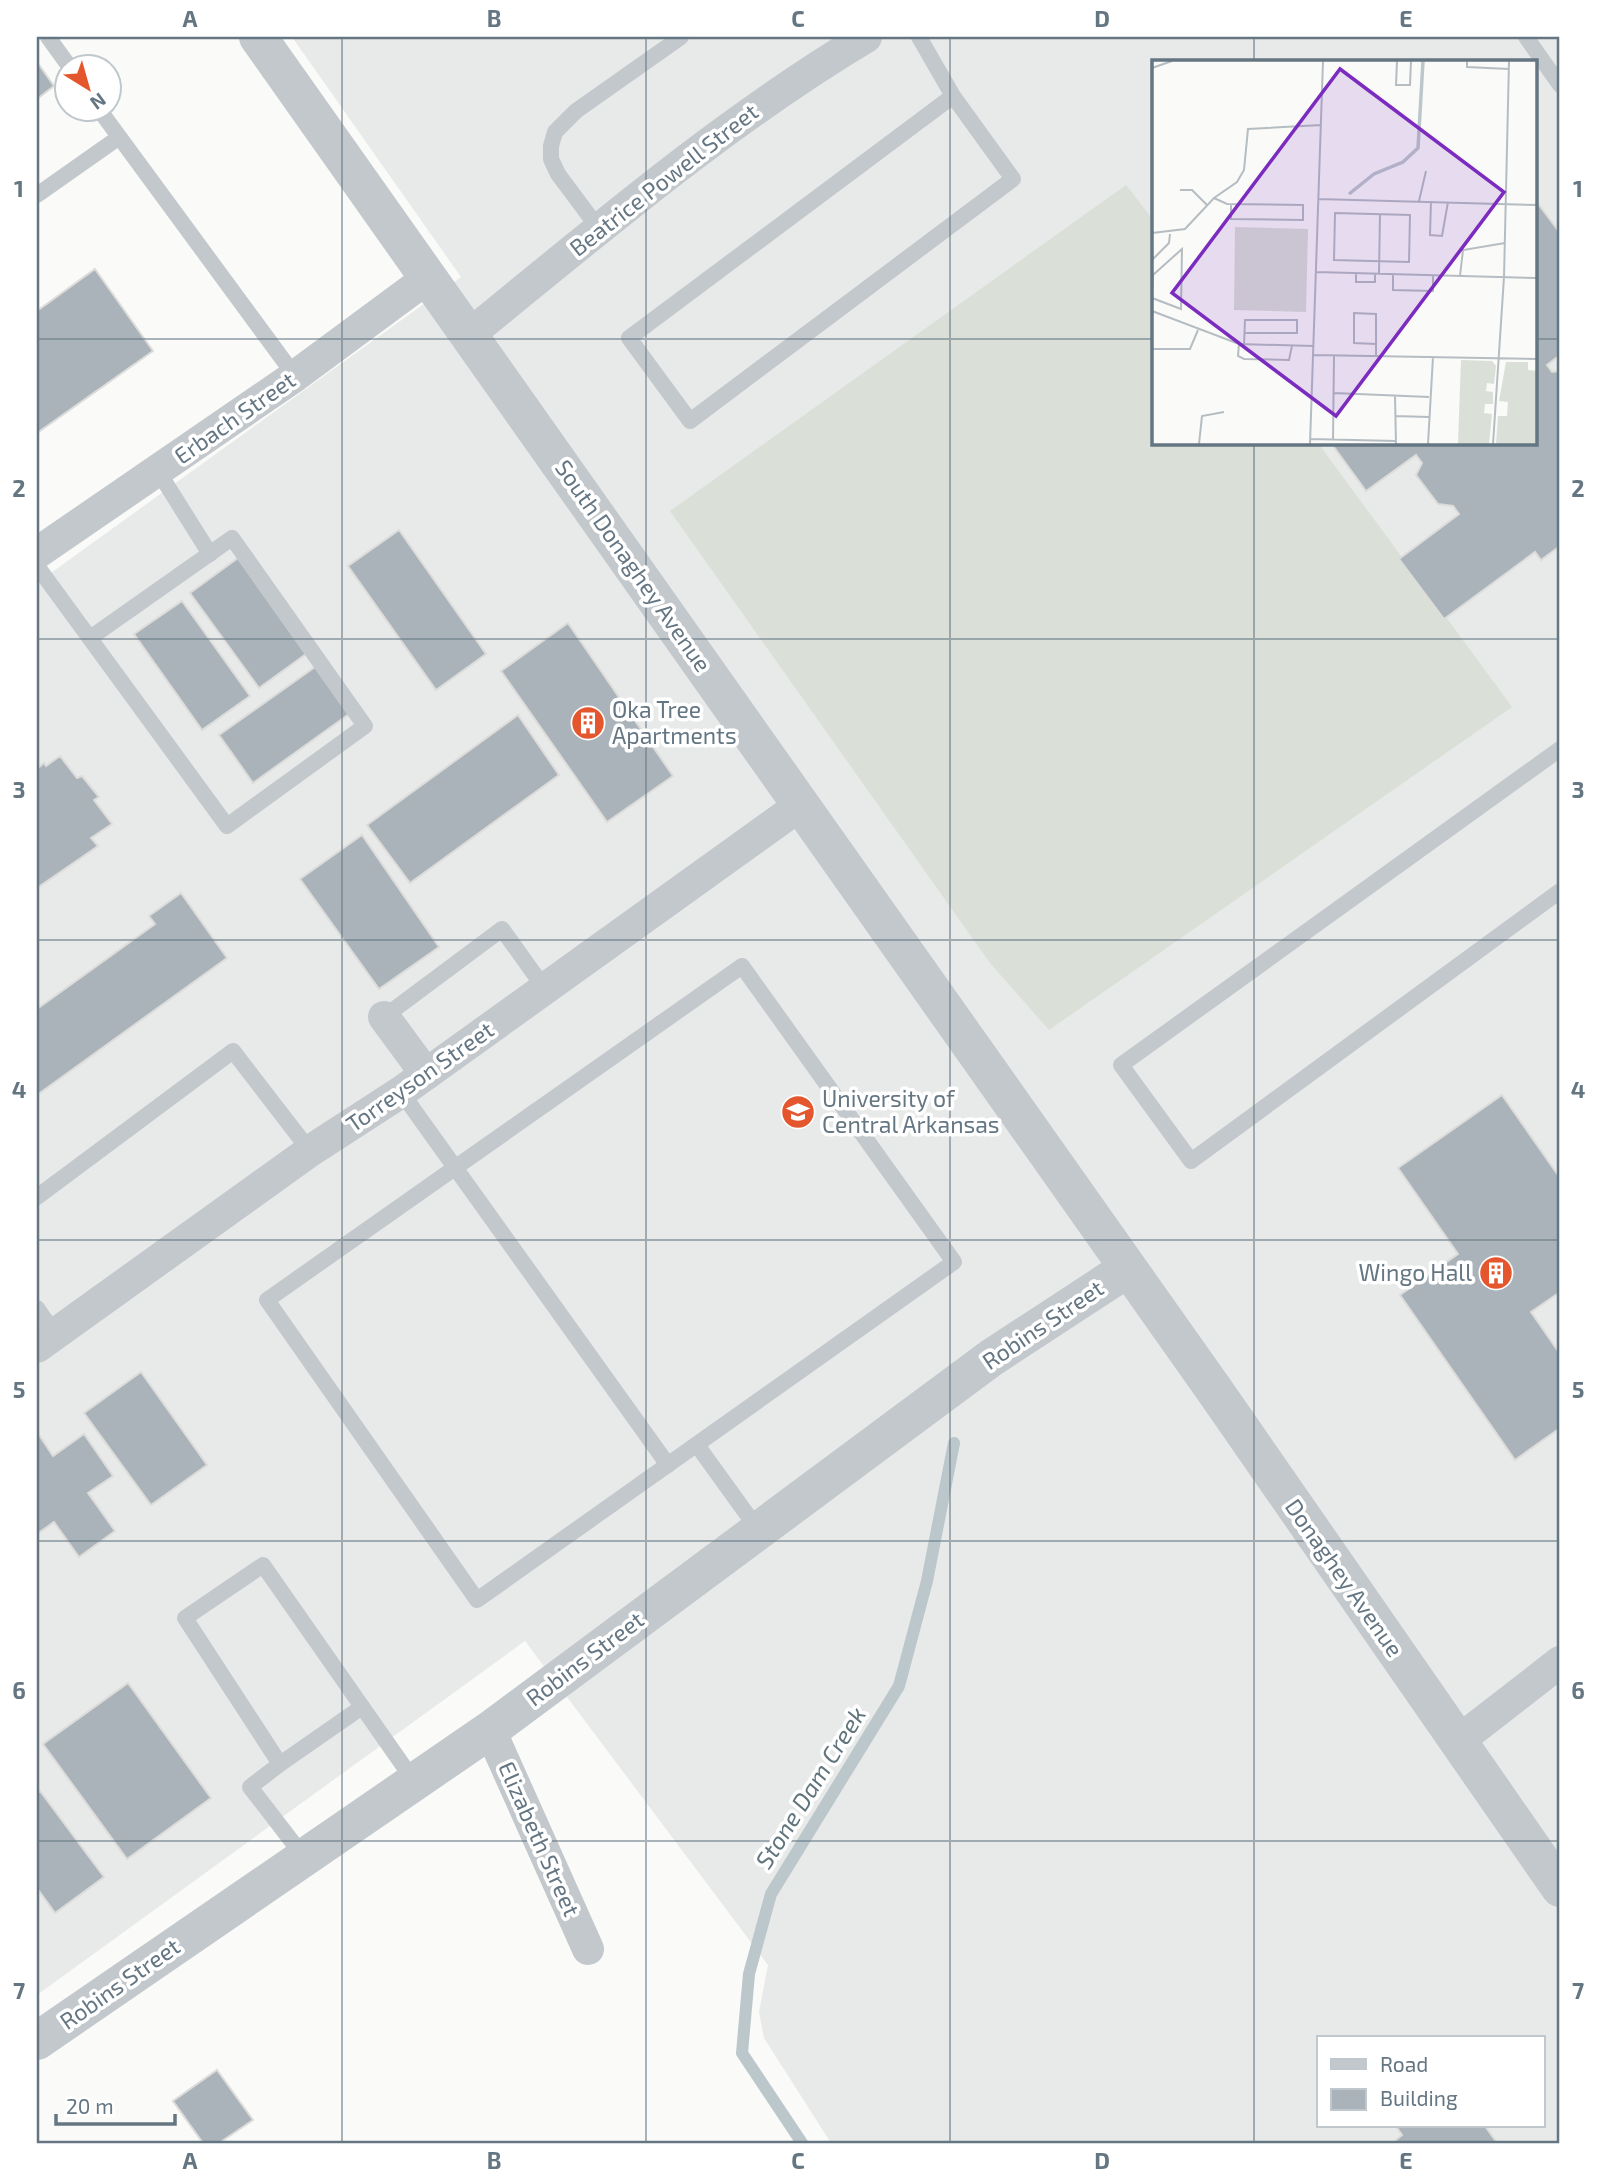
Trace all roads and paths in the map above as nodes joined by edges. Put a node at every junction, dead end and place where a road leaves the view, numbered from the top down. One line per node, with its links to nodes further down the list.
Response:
1 (48, 37): 7 (lane)
2 (258, 37): 14 (street, South Donaghey Avenue)
3 (681, 37): 13 (lane)
4 (866, 37): 13 (street, Beatrice Powell Street)
5 (919, 37): 9 (lane)
6 (1526, 37): 8 (lane)
7 (59, 52)
8 (1560, 85)
9 (953, 96): 9 (lane)
10 (107, 122): 11 (lane)
11 (118, 138): 12 (lane); 16 (lane)
12 (37, 195)
13 (599, 229): 15 (street, Beatrice Powell Street)
14 (429, 277): 15 (street, South Donaghey Avenue); 16 (street, Erbach Street)
15 (470, 334): 23 (street, South Donaghey Avenue)
16 (295, 376): 17 (street, Erbach Street)
17 (158, 471): 18 (street, Erbach Street); 19 (lane)
18 (37, 553)
19 (210, 554): 21 (lane); 21 (lane)
20 (37, 566): 21 (lane)
21 (90, 638)
22 (1560, 749): 24 (lane)
23 (802, 804): 25 (street, Torreyson Street); 31 (street, South Donaghey Avenue)
24 (1560, 891)
25 (545, 989): 26 (lane); 27 (street, Torreyson Street)
26 (384, 1017): 27 (street)
27 (414, 1083): 28 (street, Torreyson Street); 29 (lane)
28 (310, 1151): 30 (lane); 33 (street, Torreyson Street)
29 (456, 1167): 34 (lane); 35 (lane); 35 (lane)
30 (37, 1197)
31 (1127, 1269): 36 (street, Robins Street); 40 (street, Donaghey Avenue)
32 (37, 1308): 33 (lane)
33 (46, 1340)
34 (697, 1445): 35 (lane); 36 (lane)
35 (668, 1465)
36 (759, 1531): 39 (street, Robins Street)
37 (1560, 1662): 40 (street)
38 (362, 1707): 41 (lane); 41 (lane); 42 (lane)
39 (490, 1730): 42 (street, Robins Street); 45 (street, Elizabeth Street)
40 (1457, 1742): 44 (street, Donaghey Avenue)
41 (280, 1764): 43 (lane)
42 (414, 1781): 43 (street, Robins Street)
43 (304, 1857): 46 (street, Robins Street)
44 (1560, 1888)
45 (588, 1948)
46 (37, 2041)

